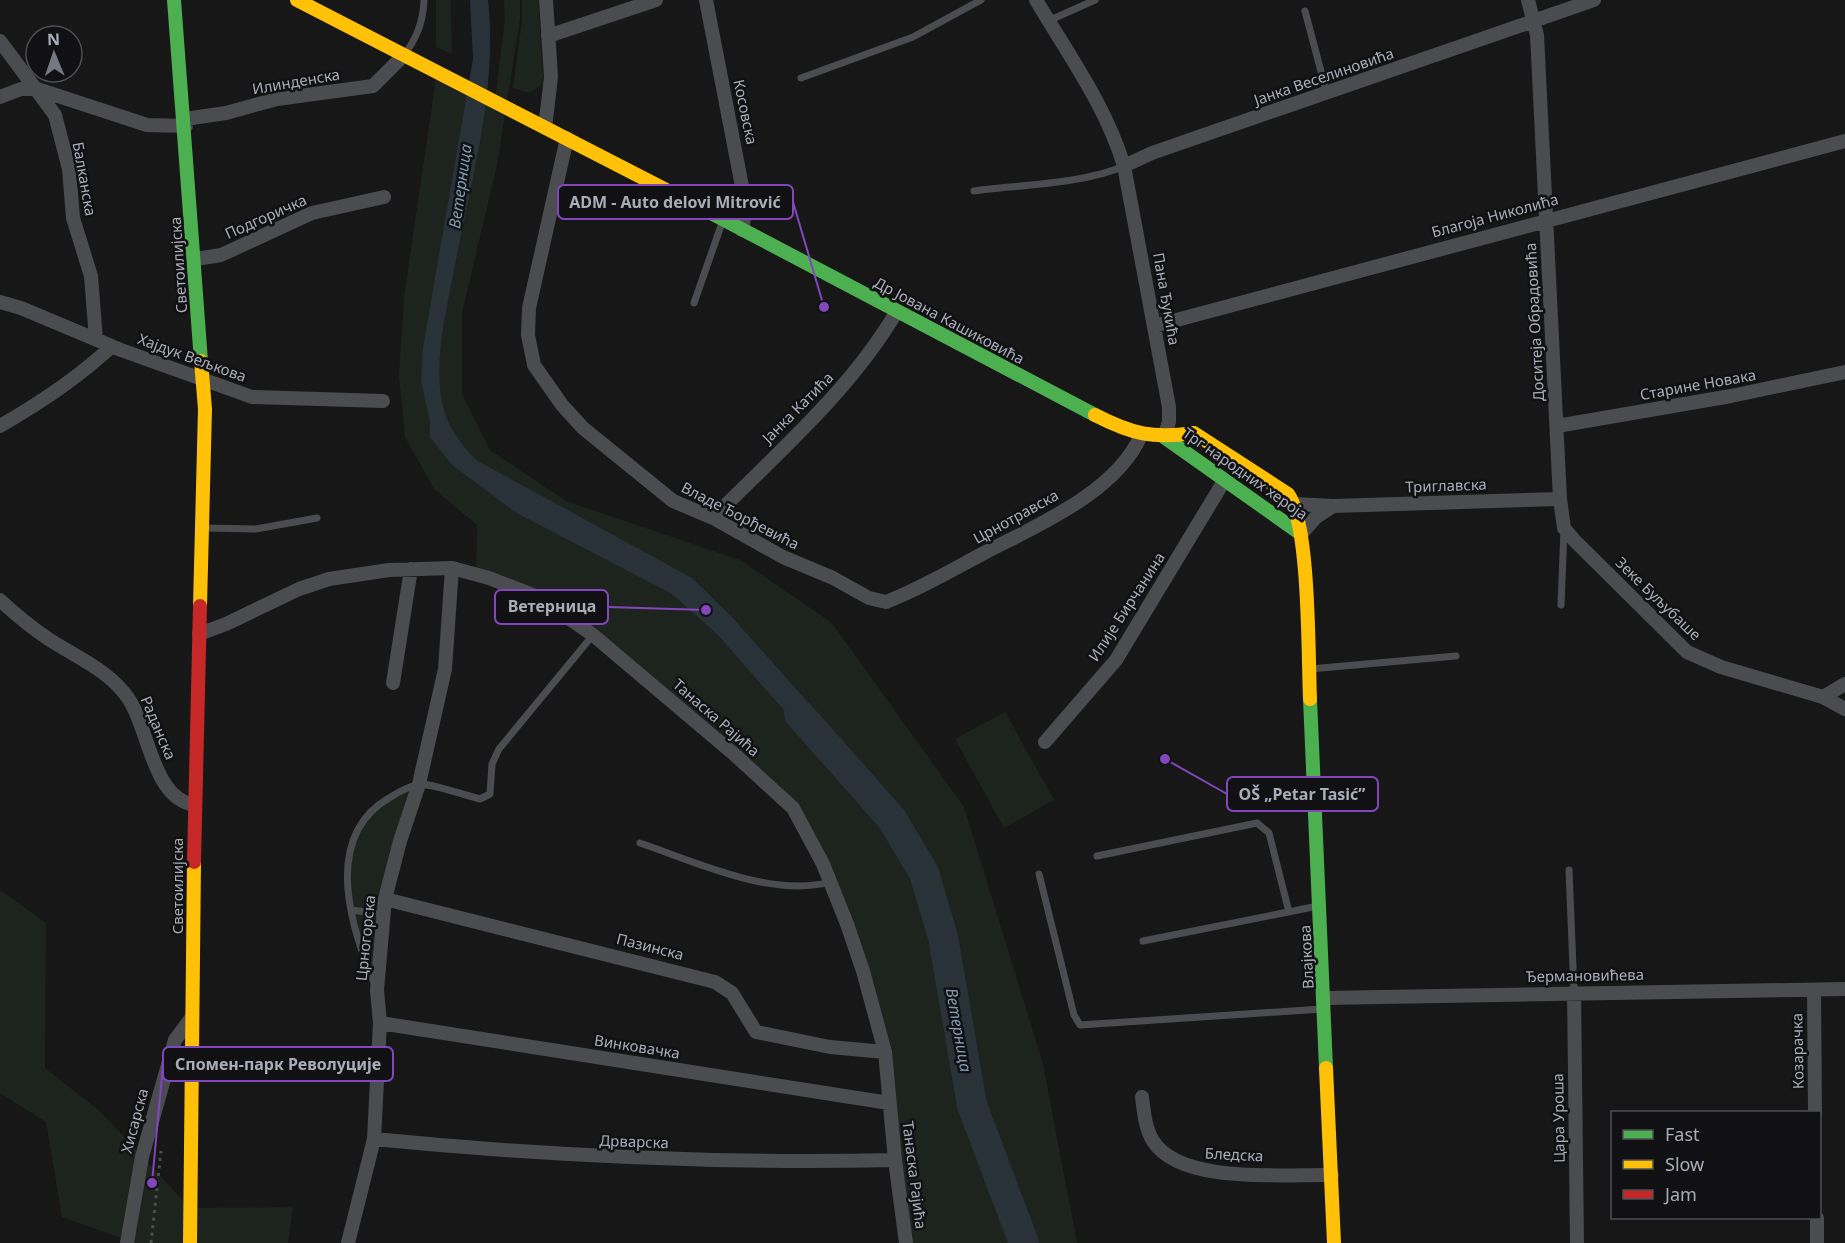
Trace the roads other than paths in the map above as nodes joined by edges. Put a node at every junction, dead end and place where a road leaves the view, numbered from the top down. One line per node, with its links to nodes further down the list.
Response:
1 (174, 0): 22 (street, Светоилијска)
2 (297, 0): 17 (street, Др Јована Кашиковића)
3 (424, 0): 17 (lane)
4 (546, 0): 15 (street)
5 (656, 0): 15 (street)
6 (706, 0): 31 (street, Косовска)
7 (981, 0): 18 (lane)
8 (1036, 0): 13 (street, Пана Ђукића)
9 (1095, 0): 13 (lane)
10 (1528, 0): 14 (street, Доситеја Обрадовића)
11 (1594, 0): 14 (street, Јанка Веселиновића)
12 (1305, 11): 20 (lane)
13 (1048, 21): 26 (street, Пана Ђукића)
14 (1535, 21): 20 (street, Јанка Веселиновића); 29 (street, Доситеја Обрадовића)
15 (548, 36): 23 (street)
16 (0, 41): 19 (street, Балканска)
17 (402, 57): 22 (street, Илинденска); 23 (street, Др Јована Кашиковића)
18 (801, 78)
19 (37, 89): 21 (street, Илинденска); 22 (street, Илинденска); 37 (street, Балканска)
20 (1327, 94): 26 (street, Јанка Веселиновића)
21 (0, 97)
22 (186, 123): 32 (street, Светоилијска)
23 (545, 128): 24 (street, Др Јована Кашиковића)
24 (567, 138): 30 (street, Др Јована Кашиковића); 51 (street, Владе Ђорђевића)
25 (1845, 141): 29 (street, Благоја Николића)
26 (1124, 166): 27 (lane); 36 (street, Пана Ђукића)
27 (974, 191)
28 (384, 196): 32 (street, Подгоричка)
29 (1546, 219): 36 (street, Благоја Николића); 43 (street, Доситеја Обрадовића)
30 (723, 220): 31 (street, Др Јована Кашиковића); 34 (lane)
31 (742, 230): 35 (street, Др Јована Кашиковића)
32 (196, 259): 40 (street, Светоилијска)
33 (0, 302): 37 (street, Хајдук Вељкова)
34 (693, 303)
35 (897, 312): 44 (street, Др Јована Кашиковића); 51 (street, Јанка Катића)
36 (1154, 326): 45 (street, Пана Ђукића)
37 (96, 339): 38 (street, Хајдук Вељкова)
38 (112, 346): 40 (street, Хајдук Вељкова); 42 (street)
39 (1845, 372): 43 (street, Старине Новака)
40 (204, 381): 41 (street, Хајдук Вељкова); 52 (street, Светоилијска)
41 (382, 401)
42 (0, 426)
43 (1557, 426): 47 (street, Доситеја Обрадовића)
44 (1141, 435): 45 (street, Др Јована Кашиковића); 58 (street, Црнотравска)
45 (1164, 437): 46 (street, Трг народних хероја); 48 (street, Трг народних хероја)
46 (1224, 481): 54 (street, Трг народних хероја); 68 (street, Илије Бирчанина)
47 (1560, 499): 49 (street, Триглавска); 53 (street)
48 (1295, 504): 49 (street, Триглавска); 54 (street, Трг народних хероја)
49 (1333, 506): 54 (street)
50 (317, 518): 52 (lane)
51 (713, 518): 58 (street, Владе Ђорђевића)
52 (202, 528): 60 (street, Светоилијска)
53 (1564, 528): 59 (lane); 66 (street, Зеке Буљубаше)
54 (1302, 534): 63 (street, Влајкова)
55 (452, 568): 56 (street, Танаска Рајића); 61 (street, Танаска Рајића); 69 (street, Црногорска)
56 (411, 569): 60 (street, Танаска Рајића); 64 (street)
57 (0, 600): 70 (street, Раданска)
58 (886, 602)
59 (1561, 605)
60 (199, 634): 70 (street, Светоилијска)
61 (593, 635): 69 (lane); 75 (street, Танаска Рајића)
62 (1456, 656): 63 (lane)
63 (1310, 669): 77 (street, Влајкова)
64 (393, 683)
65 (1845, 684): 66 (street)
66 (1823, 697): 67 (street, Зеке Буљубаше)
67 (1845, 709)
68 (1045, 742)
69 (419, 784): 76 (street, Црногорска); 78 (lane)
70 (195, 805): 87 (street, Светоилијска)
71 (640, 843): 75 (lane)
72 (1096, 856): 79 (lane)
73 (1569, 870): 85 (lane)
74 (1039, 874): 86 (lane)
75 (830, 882): 89 (street, Танаска Рајића)
76 (384, 899): 80 (street, Црногорска); 89 (street, Пазинска)
77 (1321, 906): 79 (lane); 86 (street, Влајкова)
78 (351, 910): 80 (lane); 83 (lane)
79 (1290, 912): 81 (lane)
80 (382, 914): 83 (street, Црногорска)
81 (1143, 941)
82 (1845, 989): 84 (street, Ђермановићева)
83 (377, 990): 88 (street, Црногорска)
84 (1814, 990): 85 (street, Ђермановићева); 92 (street, Козарачка)
85 (1574, 992): 86 (street, Ђермановићева); 102 (street, Цара Уроша)
86 (1325, 1003): 95 (street, Влајкова)
87 (194, 1015): 97 (street, Хисарска); 98 (street, Светоилијска)
88 (380, 1023): 91 (street, Винковачка); 93 (street, Црногорска)
89 (885, 1052): 91 (street, Танаска Рајића)
90 (1142, 1097): 95 (street, Бледска)
91 (889, 1103): 94 (street, Танаска Рајића)
92 (1815, 1111)
93 (374, 1139): 94 (street, Дрварска); 99 (street, Црногорска)
94 (895, 1160): 100 (street, Танаска Рајића)
95 (1332, 1175): 101 (street, Влајкова)
96 (1817, 1219): 103 (street)
97 (127, 1243)
98 (190, 1243)
99 (348, 1243)
100 (906, 1243)
101 (1334, 1243)
102 (1577, 1243)
103 (1817, 1243)

